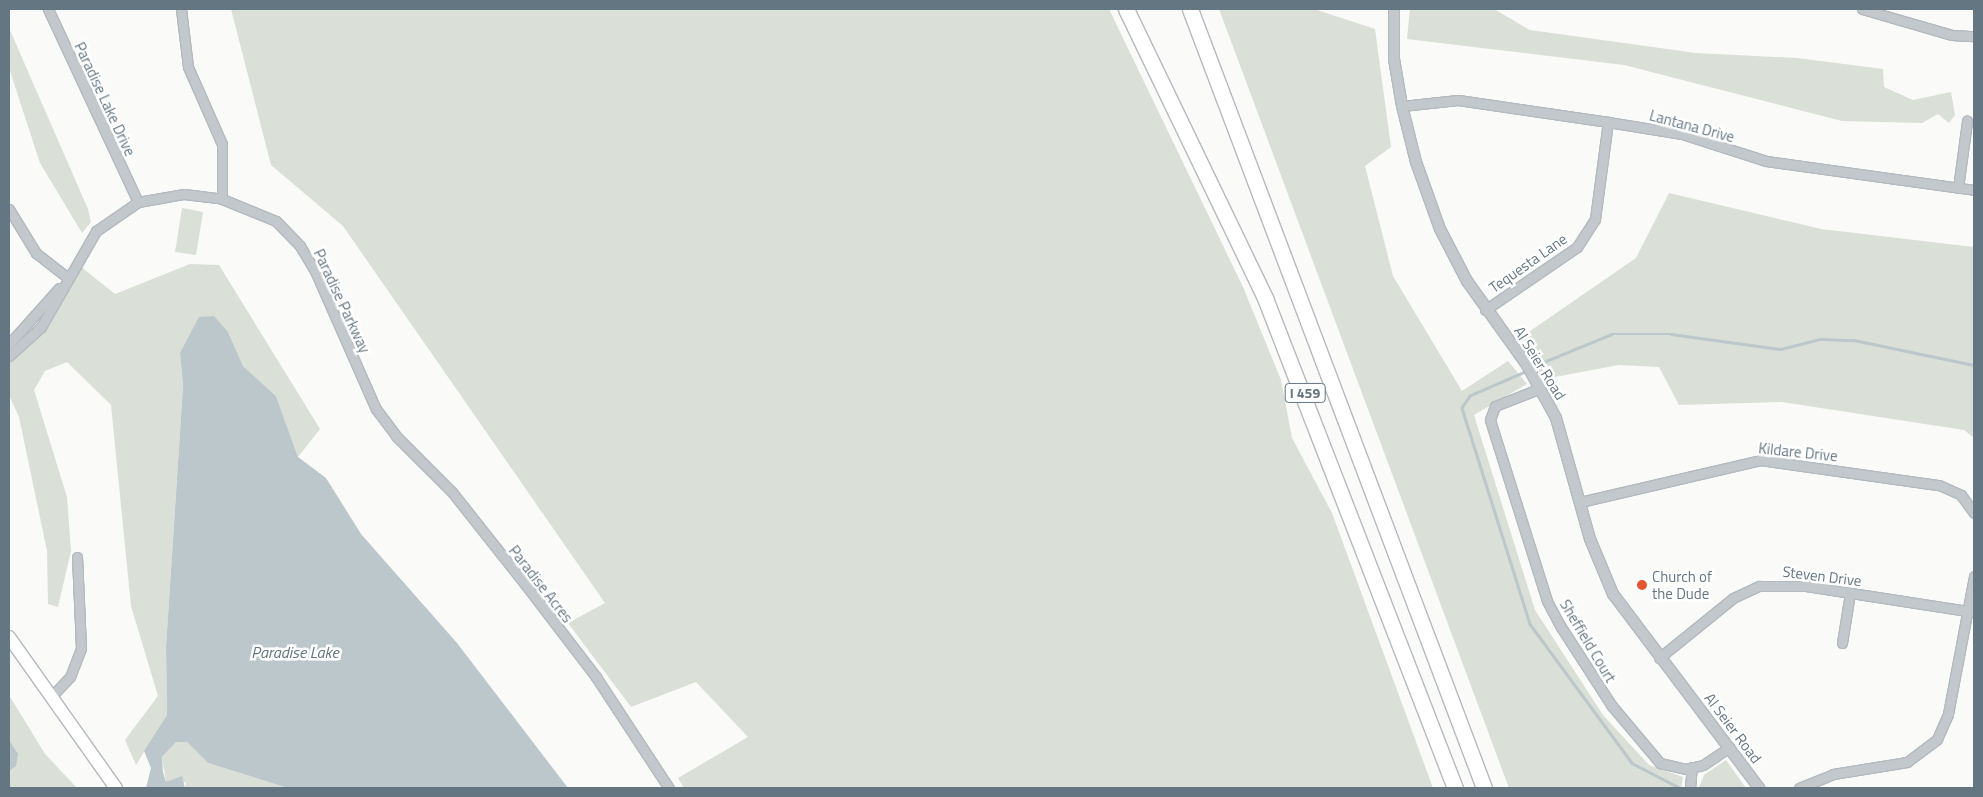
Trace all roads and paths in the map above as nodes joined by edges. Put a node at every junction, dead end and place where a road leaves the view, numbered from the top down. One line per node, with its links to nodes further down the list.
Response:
1 (48, 9): 14 (street, Paradise Lake Drive)
2 (181, 9): 13 (street)
3 (1126, 9): 37 (highway, I 459)
4 (1190, 9): 38 (highway, I 459)
5 (1394, 9): 8 (street, Al Seier Road)
6 (1862, 9): 7 (street)
7 (1974, 36)
8 (1402, 106): 10 (street, Lantana Drive); 17 (street, Al Seier Road)
9 (1967, 121): 11 (street)
10 (1608, 122): 11 (street, Lantana Drive); 17 (street, Tequesta Lane)
11 (1958, 188): 12 (street, Lantana Drive)
12 (1974, 190)
13 (222, 200): 14 (street, Paradise Parkway); 21 (street, Paradise Parkway)
14 (138, 202): 16 (street, Paradise Parkway)
15 (9, 209): 16 (street)
16 (68, 278): 18 (street, Paradise Parkway); 19 (street, Paradise Parkway)
17 (1486, 310): 20 (street, Al Seier Road)
18 (9, 344)
19 (9, 356)
20 (1541, 388): 22 (street, Al Seier Road); 33 (street, Sheffield Court)
21 (376, 409): 36 (street, Paradise Acres)
22 (1580, 502): 23 (street, Kildare Drive); 30 (street, Al Seier Road)
23 (1974, 513)
24 (77, 557): 31 (street)
25 (1974, 576): 27 (street)
26 (1850, 593): 27 (street, Steven Drive); 29 (street); 30 (street, Steven Drive)
27 (1971, 612): 40 (street)
28 (9, 637): 31 (main road)
29 (1842, 643)
30 (1659, 658): 32 (street, Al Seier Road)
31 (52, 696): 35 (main road)
32 (1730, 746): 33 (street); 39 (street, Al Seier Road)
33 (1692, 768): 34 (street)
34 (1691, 787)
35 (116, 788)
36 (669, 788)
37 (1455, 788)
38 (1484, 788)
39 (1759, 788)
40 (1798, 788)

